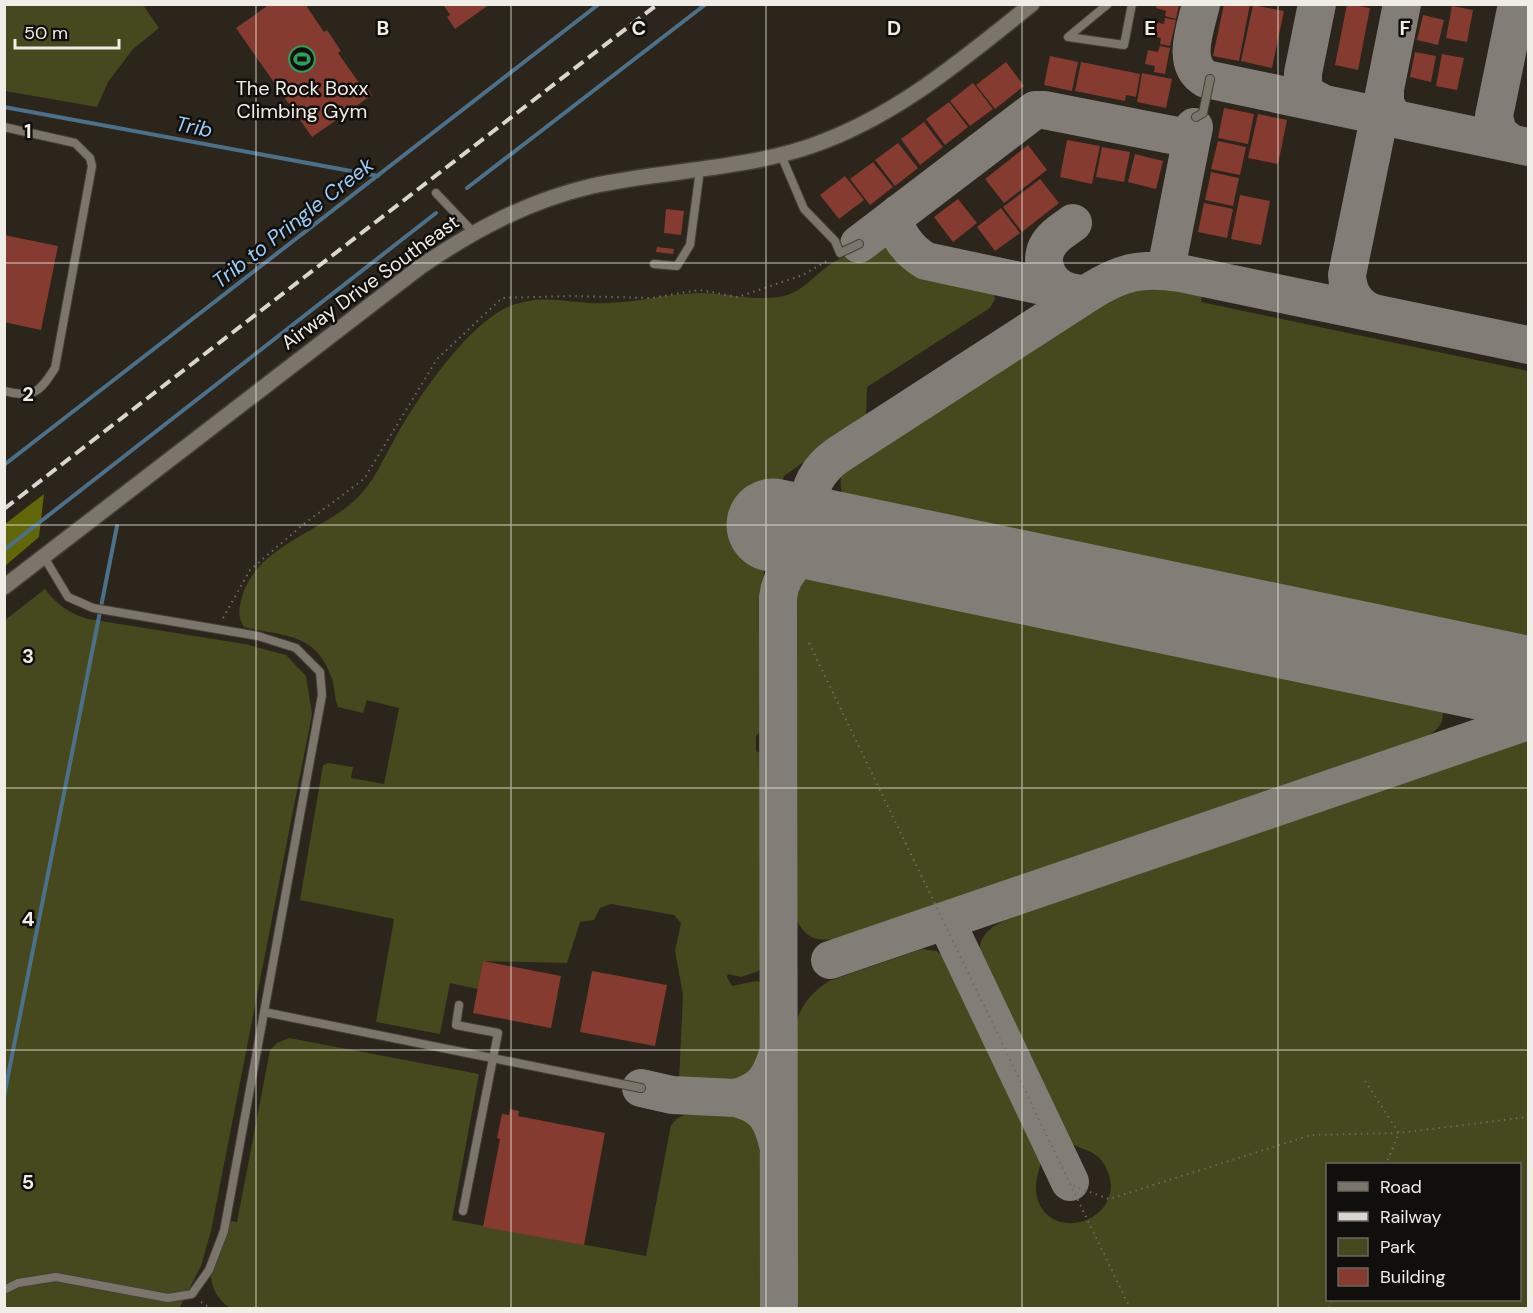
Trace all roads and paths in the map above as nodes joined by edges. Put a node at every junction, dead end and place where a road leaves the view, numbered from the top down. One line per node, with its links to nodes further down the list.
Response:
1 (1032, 4): 7 (street, Airway Drive Southeast)
2 (1108, 4): 3 (lane)
3 (1132, 4)
4 (1210, 80): 5 (lane)
5 (1196, 117)
6 (4, 127): 14 (lane)
7 (781, 155): 8 (street, Airway Drive Southeast); 12 (lane)
8 (700, 170): 10 (street, Airway Drive Southeast); 13 (lane)
9 (436, 193): 10 (lane)
10 (473, 232): 15 (street, Airway Drive Southeast)
11 (859, 244): 12 (lane)
12 (840, 253): 17 (path)
13 (654, 264)
14 (4, 391)
15 (44, 558): 16 (street, Airway Drive Southeast); 17 (lane)
16 (4, 588)
17 (217, 630): 20 (lane)
18 (809, 643): 27 (path)
19 (459, 1005): 21 (lane)
20 (264, 1012): 21 (lane); 29 (lane)
21 (492, 1059): 23 (lane); 28 (lane)
22 (1365, 1081): 25 (path)
23 (641, 1088)
24 (1528, 1117): 25 (path)
25 (1399, 1133): 26 (path); 27 (path)
26 (1386, 1163)
27 (1073, 1186): 30 (path)
28 (463, 1211)
29 (4, 1290)
30 (1130, 1308)

